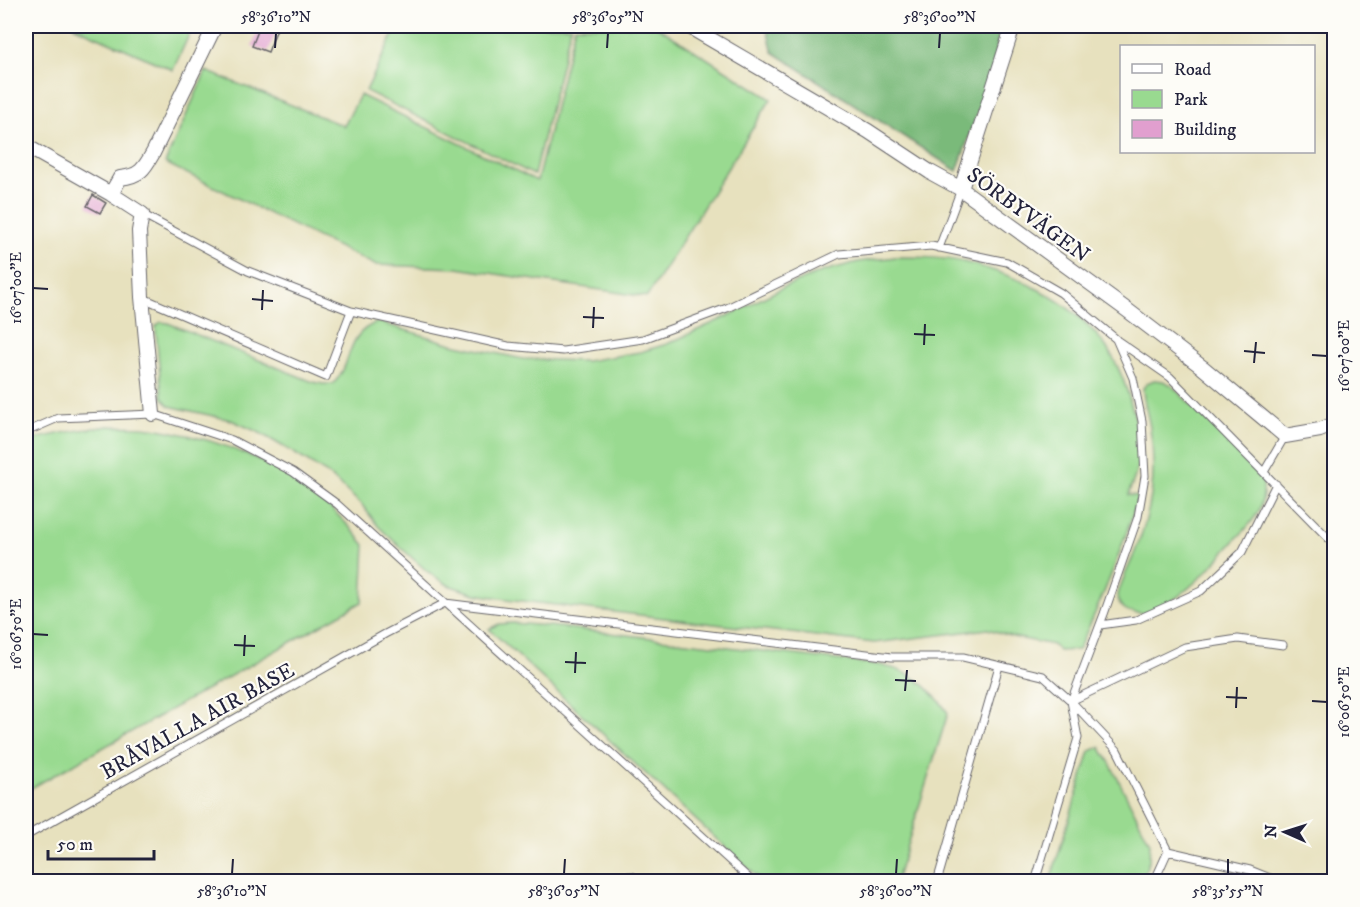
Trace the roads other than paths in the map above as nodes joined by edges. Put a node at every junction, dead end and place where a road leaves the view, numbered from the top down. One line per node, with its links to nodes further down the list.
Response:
1 (215, 26): 6 (street)
2 (688, 26): 5 (street, SÖRBYVÄGEN)
3 (1013, 26): 5 (street)
4 (26, 146): 6 (street)
5 (961, 189): 8 (lane); 15 (street, SÖRBYVÄGEN)
6 (111, 194): 7 (street)
7 (142, 214): 9 (street); 10 (lane)
8 (939, 248): 10 (lane); 11 (lane)
9 (142, 297): 10 (lane); 12 (street)
10 (351, 310)
11 (1116, 339): 16 (lane); 20 (lane)
12 (153, 414): 14 (lane); 19 (lane)
13 (1335, 424): 15 (street)
14 (26, 432)
15 (1286, 436): 16 (lane)
16 (1264, 472): 17 (lane)
17 (1276, 484): 18 (lane); 20 (lane)
18 (1335, 544)
19 (445, 603): 22 (lane); 24 (lane, BRÅVALLA AIR BASE); 28 (lane)
20 (1100, 625): 23 (lane)
21 (1283, 645): 23 (lane)
22 (999, 666): 23 (lane); 29 (lane)
23 (1071, 701): 25 (lane); 30 (lane)
24 (26, 836)
25 (1168, 851): 31 (lane); 32 (lane)
26 (578, 882): 27 (lane)
27 (645, 882)
28 (753, 882)
29 (937, 882)
30 (1035, 882)
31 (1154, 882)
32 (1280, 882)

